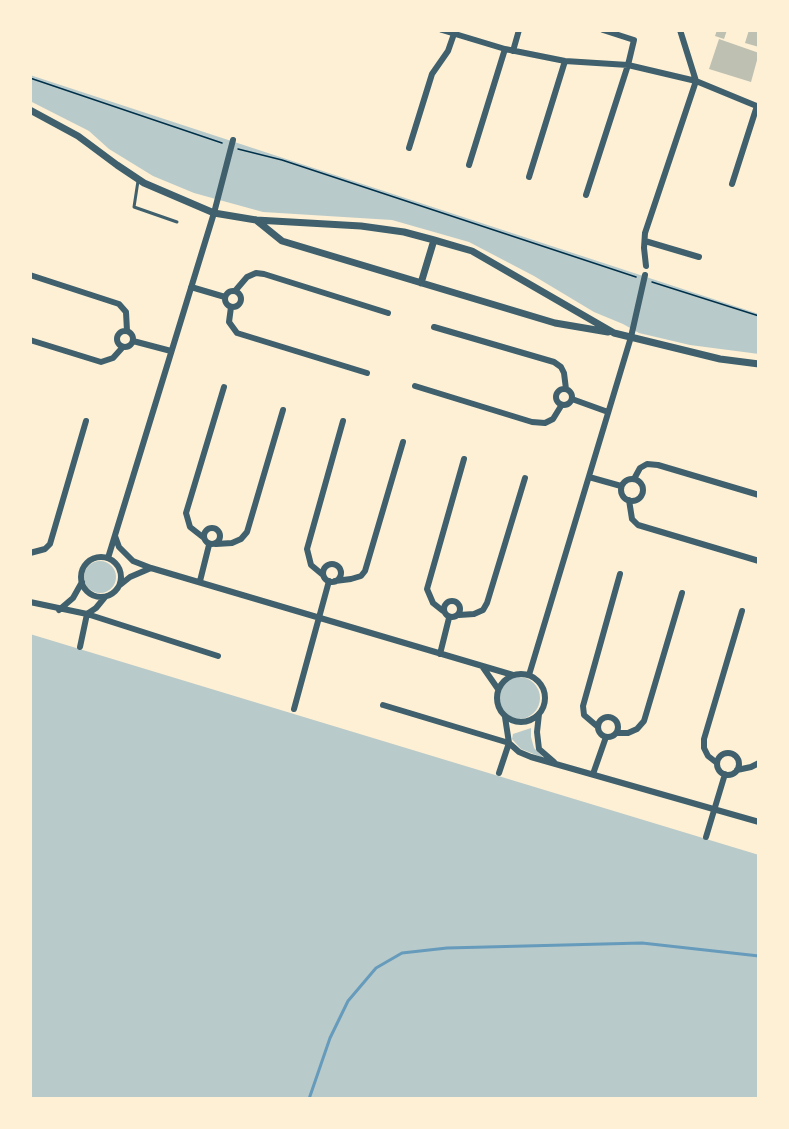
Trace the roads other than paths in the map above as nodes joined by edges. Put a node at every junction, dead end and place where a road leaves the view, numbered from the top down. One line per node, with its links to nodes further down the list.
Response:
1 (442, 30): 5 (street)
2 (519, 30): 7 (street)
3 (603, 30): 9 (street)
4 (680, 30): 10 (street)
5 (455, 32): 6 (street); 14 (street)
6 (505, 50): 7 (street); 15 (street)
7 (513, 51): 8 (street)
8 (565, 61): 9 (street); 16 (street)
9 (628, 65): 10 (street); 19 (street)
10 (696, 81): 11 (street); 24 (street)
11 (758, 107): 18 (street)
12 (30, 111): 17 (street)
13 (232, 143): 20 (street)
14 (409, 148)
15 (469, 165)
16 (529, 177)
17 (139, 180): 20 (street); 22 (lane)
18 (732, 184)
19 (586, 195)
20 (214, 213): 21 (street); 30 (street)
21 (256, 220): 23 (street); 29 (street)
22 (177, 222)
23 (434, 240): 29 (street); 37 (street)
24 (645, 241): 25 (street); 26 (street)
25 (699, 257)
26 (646, 266)
27 (30, 275): 36 (street)
28 (644, 277): 38 (street)
29 (421, 283): 37 (street)
30 (191, 287): 32 (street); 42 (street)
31 (235, 291): 32 (street); 33 (street); 34 (street)
32 (225, 297): 33 (street)
33 (231, 307): 44 (street)
34 (388, 313)
35 (434, 327): 47 (street)
36 (127, 331): 40 (street); 41 (street)
37 (614, 333): 38 (street)
38 (631, 337): 43 (street); 51 (street)
39 (30, 340): 41 (street)
40 (133, 341): 41 (street); 42 (street)
41 (122, 348)
42 (171, 351): 62 (street)
43 (759, 364)
44 (367, 373)
45 (415, 386): 49 (street)
46 (224, 387): 63 (street)
47 (566, 389): 48 (street); 49 (street)
48 (572, 399): 49 (street); 51 (street)
49 (561, 406)
50 (283, 410): 64 (street)
51 (608, 412): 56 (street)
52 (86, 421): 65 (street)
53 (343, 421): 72 (street)
54 (403, 442): 74 (street)
55 (464, 459): 81 (street)
56 (589, 477): 59 (street); 92 (street)
57 (525, 478): 84 (street)
58 (634, 479): 59 (street); 60 (street); 61 (street)
59 (621, 486): 61 (street)
60 (759, 495)
61 (629, 500): 68 (street)
62 (114, 536): 66 (street); 67 (street)
63 (204, 538): 64 (street); 64 (street)
64 (213, 544): 73 (street)
65 (30, 553)
66 (108, 558): 69 (street); 75 (street)
67 (133, 561): 69 (street); 70 (street)
68 (759, 561)
69 (116, 563): 76 (street)
70 (151, 568): 73 (street); 76 (street)
71 (620, 574): 98 (street)
72 (323, 575): 74 (street); 74 (street)
73 (200, 581): 85 (street)
74 (332, 581): 85 (street)
75 (82, 582): 78 (street); 80 (street)
76 (119, 586): 78 (street)
77 (682, 593): 99 (street)
78 (105, 597): 83 (street)
79 (30, 602): 80 (street)
80 (59, 610): 83 (street)
81 (443, 611): 84 (street); 86 (street)
82 (742, 611): 103 (street)
83 (87, 614): 87 (street); 89 (street)
84 (459, 615): 86 (street)
85 (320, 618): 88 (street); 95 (street)
86 (449, 618): 88 (street)
87 (80, 647)
88 (440, 654): 90 (street)
89 (218, 656)
90 (482, 665): 91 (street); 93 (street)
91 (513, 675): 92 (street); 93 (street)
92 (529, 675): 96 (street)
93 (498, 689): 97 (street)
94 (384, 705): 101 (street)
95 (294, 709)
96 (539, 714): 97 (street); 102 (street)
97 (505, 717): 101 (street)
98 (598, 727): 99 (street); 100 (street)
99 (617, 733): 100 (street)
100 (606, 738): 107 (street)
101 (509, 742): 102 (street); 106 (street)
102 (554, 763): 107 (street)
103 (717, 763): 105 (street); 108 (street)
104 (759, 763): 105 (street)
105 (737, 770): 108 (street)
106 (499, 773)
107 (594, 774): 109 (street)
108 (725, 774): 109 (street)
109 (714, 808): 110 (street); 111 (street)
110 (759, 822)
111 (706, 837)

